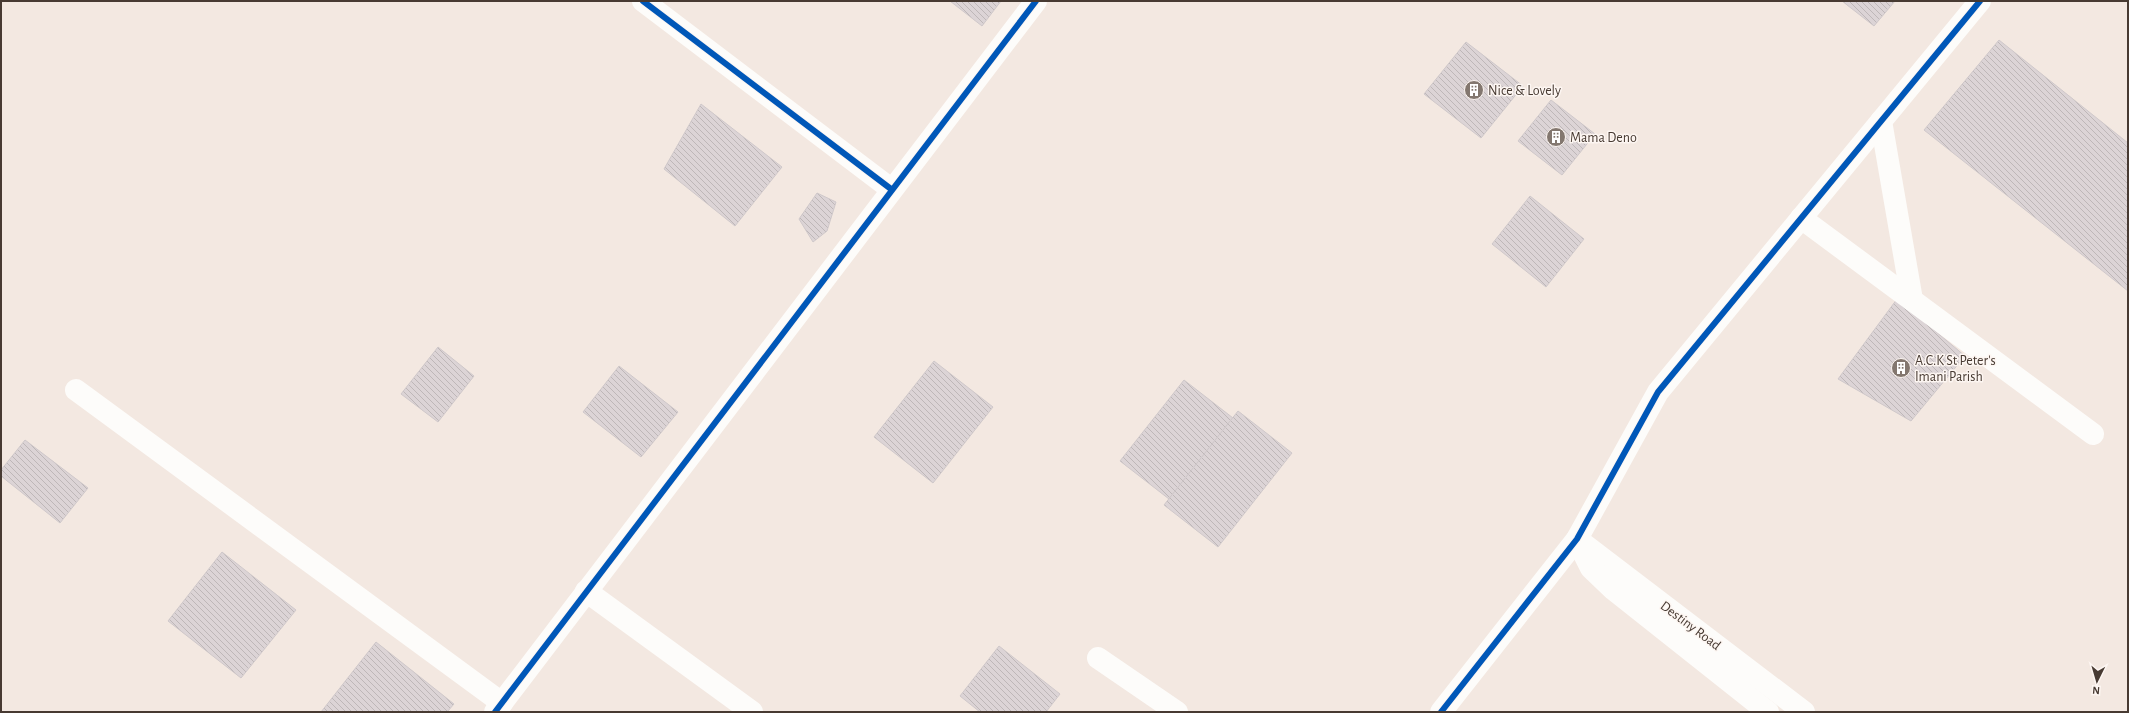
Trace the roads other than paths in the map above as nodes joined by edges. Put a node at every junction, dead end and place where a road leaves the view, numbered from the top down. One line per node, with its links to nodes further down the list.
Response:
1 (643, 1): 5 (street)
2 (1036, 1): 5 (street)
3 (1980, 1): 4 (street)
4 (1881, 121): 6 (street); 7 (street)
5 (891, 189): 11 (street)
6 (1801, 218): 7 (street); 10 (street)
7 (1912, 300): 9 (street)
8 (76, 390): 13 (street)
9 (2093, 434)
10 (1577, 539): 16 (street); 17 (street); 18 (street, Destiny Road)
11 (586, 591): 13 (street); 14 (street)
12 (1098, 658): 15 (street)
13 (498, 707)
14 (752, 712)
15 (1177, 712)
16 (1441, 712)
17 (1768, 712)
18 (1804, 712)

